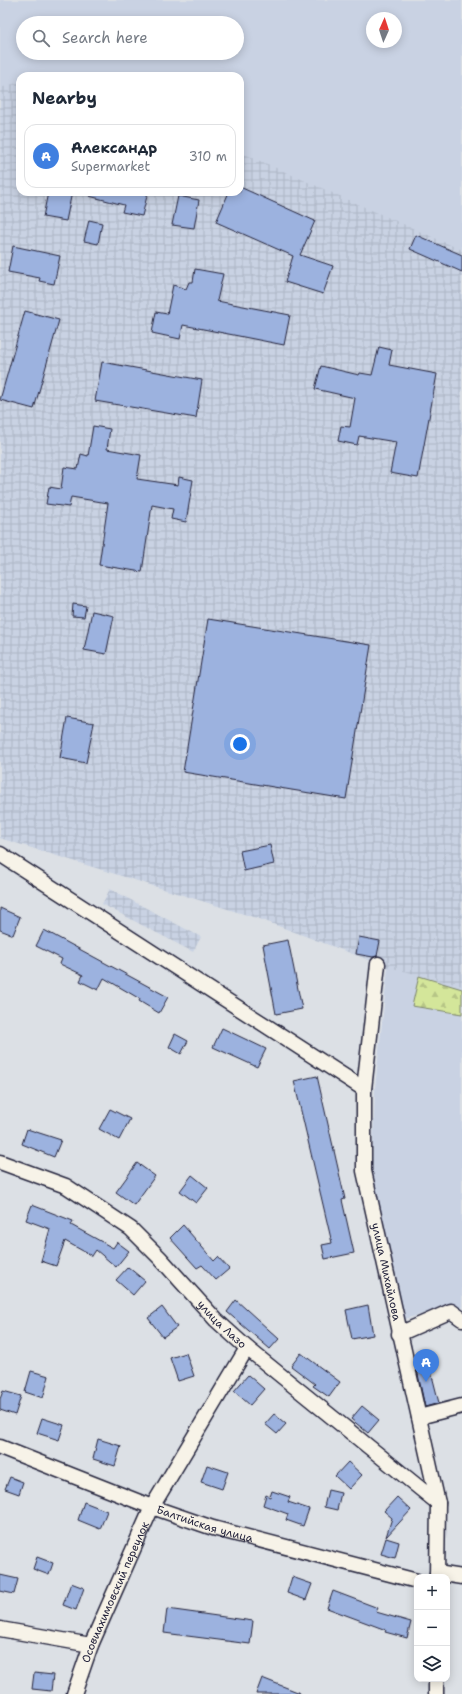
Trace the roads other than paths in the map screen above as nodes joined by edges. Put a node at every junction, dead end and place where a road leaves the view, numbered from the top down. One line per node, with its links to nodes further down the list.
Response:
1 (0, 854): 3 (street)
2 (378, 964): 3 (street, улица Михайлова)
3 (364, 1089): 6 (street, улица Михайлова)
4 (0, 1162): 7 (street, улица Лазо)
5 (462, 1319): 6 (street)
6 (399, 1334): 9 (street, улица Михайлова)
7 (247, 1348): 11 (street, улица Лазо); 12 (street, Осовиахимовский переулок)
8 (462, 1406): 9 (street)
9 (419, 1417): 11 (street, улица Михайлова)
10 (0, 1447): 12 (street, Балтийская улица)
11 (438, 1503): 13 (street, улица Михайлова)
12 (152, 1507): 16 (street, Балтийская улица); 18 (street, Осовиахимовский переулок)
13 (437, 1574)
14 (450, 1576): 15 (street)
15 (462, 1577)
16 (414, 1580)
17 (0, 1629): 18 (street)
18 (91, 1645): 20 (street, Осовиахимовский переулок)
19 (436, 1682): 21 (street)
20 (74, 1694)
21 (436, 1694)

